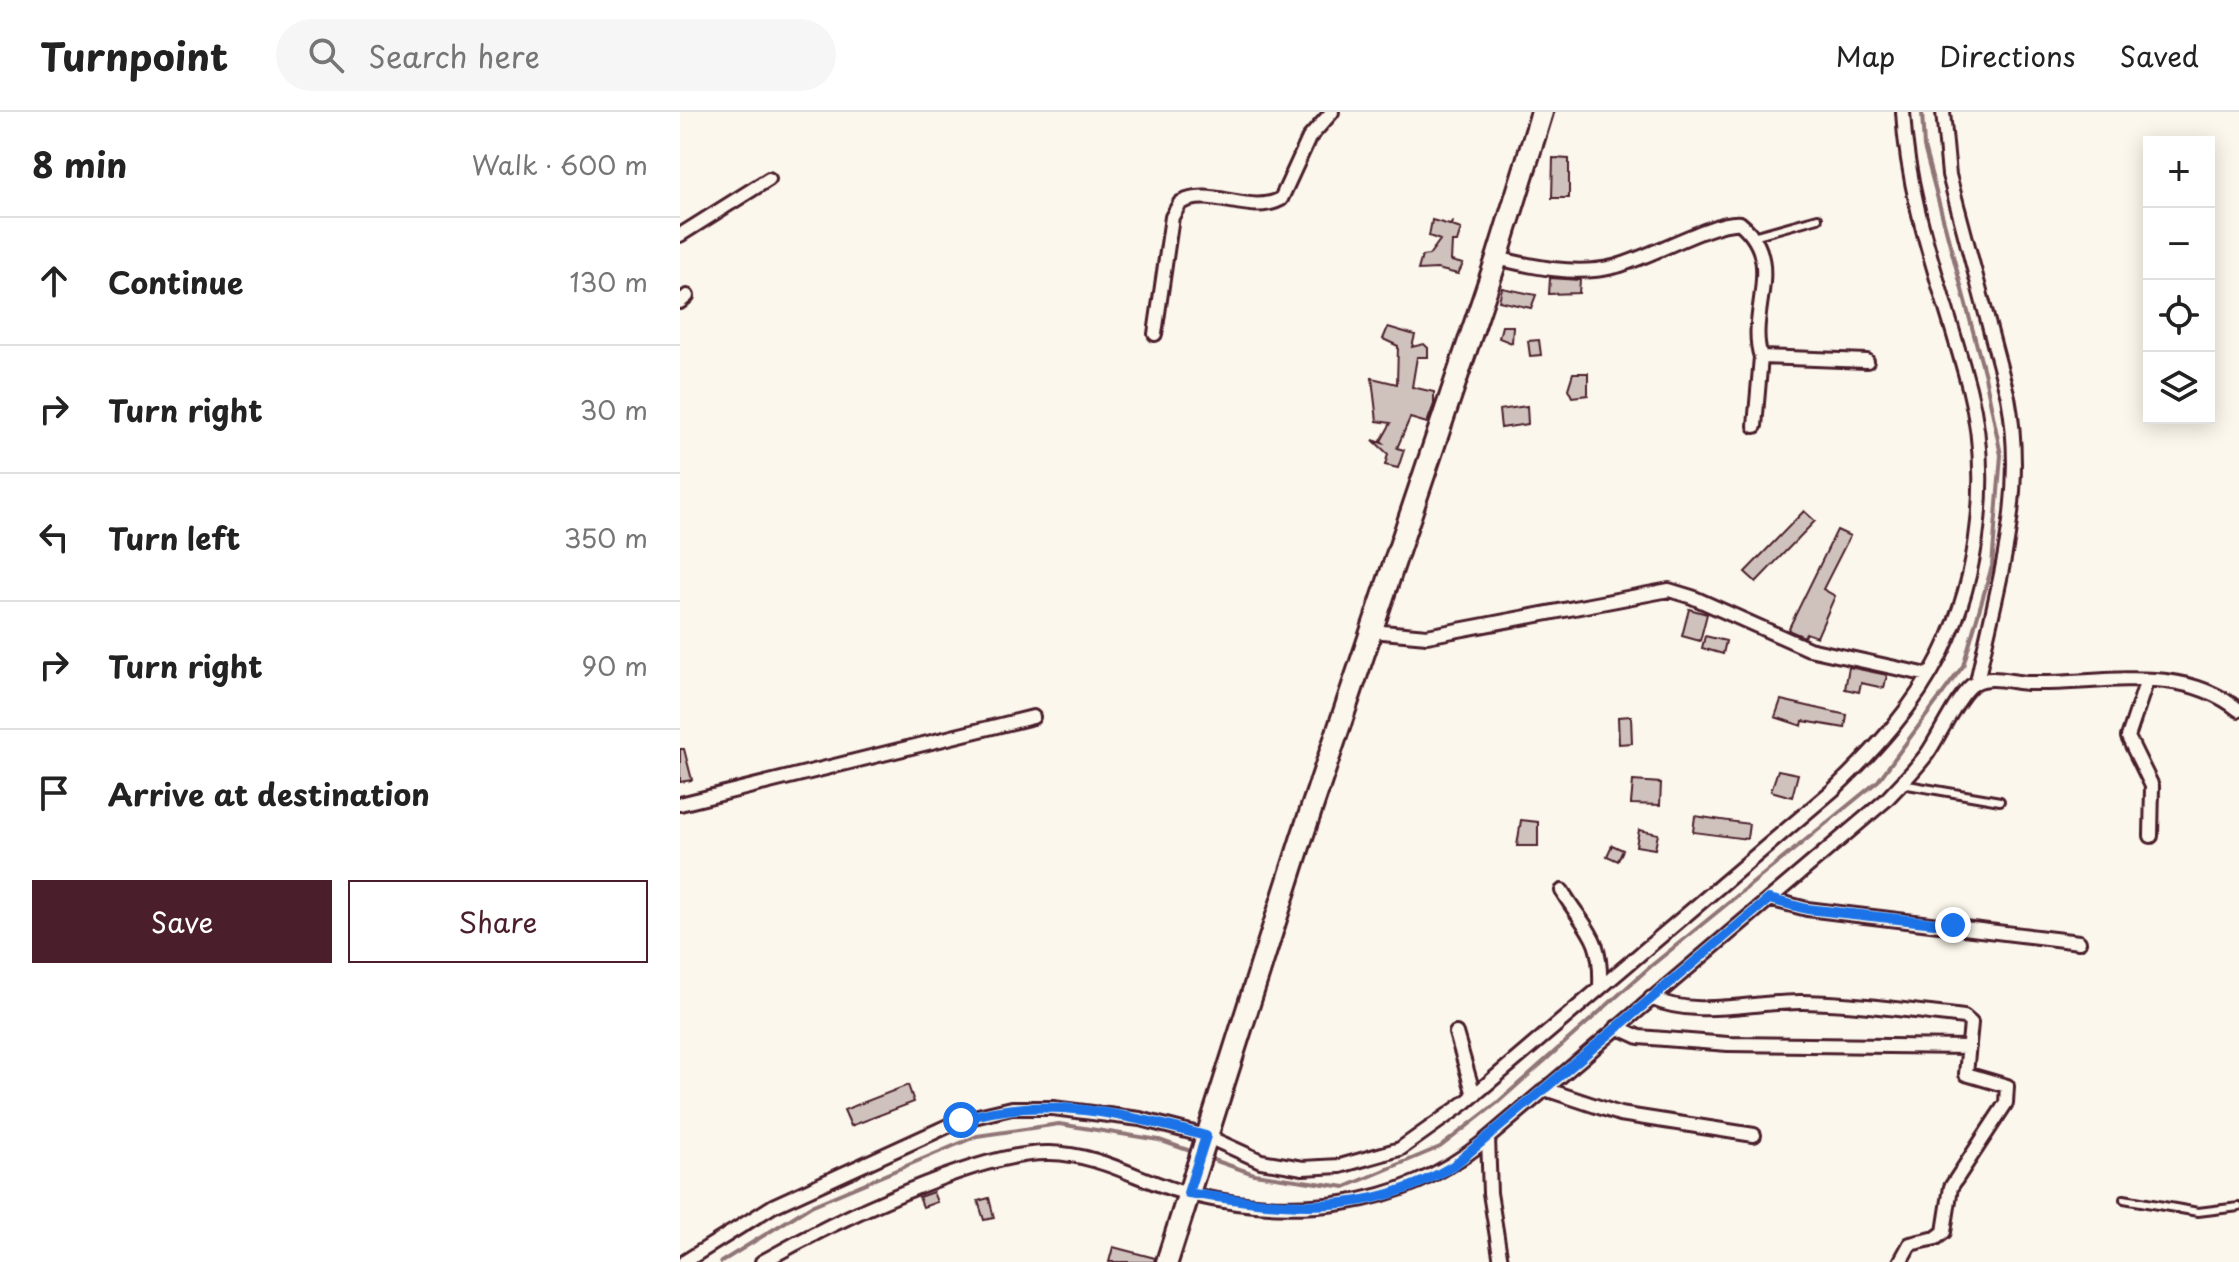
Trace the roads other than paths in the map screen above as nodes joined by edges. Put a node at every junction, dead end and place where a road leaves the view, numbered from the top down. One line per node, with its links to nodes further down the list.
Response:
1 (1332, 112): 10 (street)
2 (1542, 112): 9 (main road)
3 (1903, 112): 15 (street)
4 (1943, 112): 17 (street)
5 (769, 179): 7 (street)
6 (1818, 218): 8 (lane)
7 (680, 235)
8 (1753, 236): 9 (street); 11 (street)
9 (1497, 258): 14 (main road)
10 (1155, 334)
11 (1761, 357): 12 (street); 13 (street)
12 (1867, 361)
13 (1755, 426)
14 (1371, 631): 15 (street); 36 (main road)
15 (1928, 675): 27 (street)
16 (2147, 680): 17 (street); 18 (street); 23 (street)
17 (1977, 682): 20 (street)
18 (2239, 710)
19 (1033, 717): 22 (street)
20 (1902, 784): 21 (lane); 25 (street)
21 (2000, 801)
22 (680, 804)
23 (2151, 836)
24 (1562, 891): 27 (street)
25 (1769, 899): 26 (street); 28 (street)
26 (2079, 942)
27 (1600, 987): 33 (street)
28 (1651, 998): 29 (street); 31 (street)
29 (1617, 1027): 31 (street); 32 (street)
30 (1456, 1033): 33 (street)
31 (1969, 1047): 44 (street)
32 (1545, 1089): 34 (street); 35 (street)
33 (1474, 1095): 36 (street)
34 (1754, 1135)
35 (1488, 1138): 37 (street); 43 (street)
36 (1204, 1143): 37 (main road); 40 (street)
37 (1191, 1184): 41 (street); 42 (main road)
38 (2124, 1199): 39 (lane)
39 (2239, 1207)
40 (684, 1262)
41 (762, 1262)
42 (1167, 1262)
43 (1501, 1262)
44 (1900, 1262)

